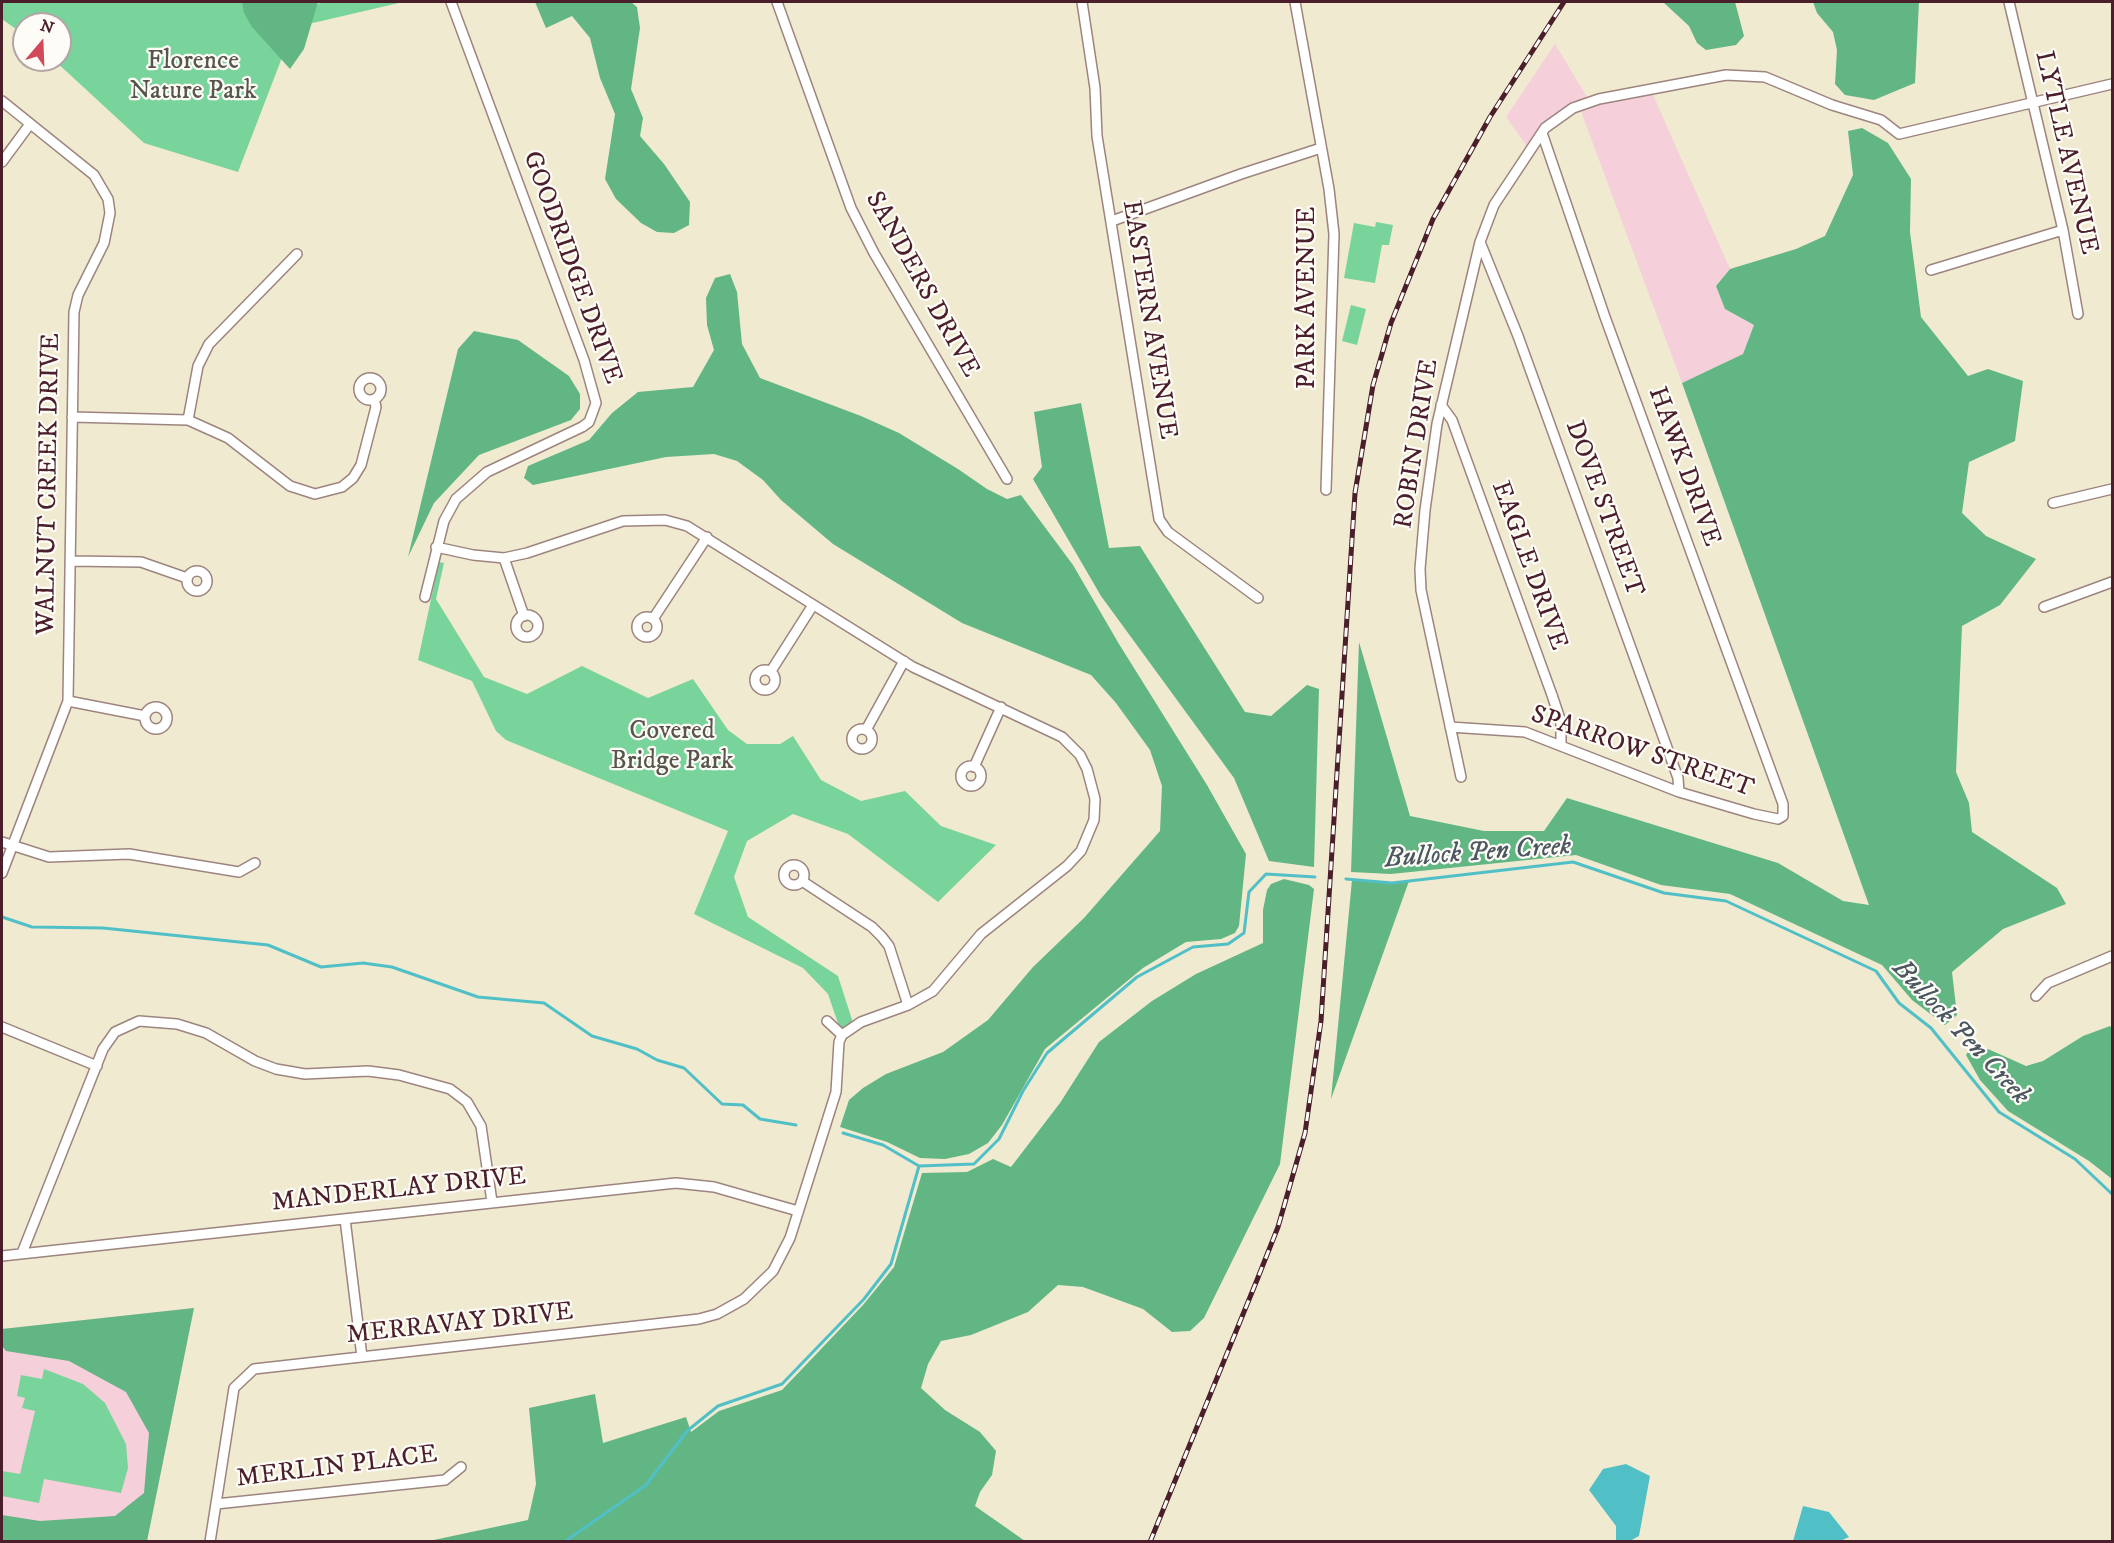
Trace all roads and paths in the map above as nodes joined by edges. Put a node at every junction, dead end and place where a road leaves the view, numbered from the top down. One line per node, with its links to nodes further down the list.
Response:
1 (451, 2): 28 (street, GOODRIDGE DRIVE)
2 (777, 2): 23 (street, SANDERS DRIVE)
3 (1082, 2): 13 (street, EASTERN AVENUE)
4 (1295, 2): 11 (street, PARK AVENUE)
5 (2009, 2): 8 (street, LYTLE AVENUE)
6 (2112, 84): 8 (street)
7 (2, 101): 9 (street, WALNUT CREEK DRIVE)
8 (2032, 104): 10 (street, ROBIN DRIVE); 14 (street, LYTLE AVENUE)
9 (30, 124): 12 (street); 21 (street, WALNUT CREEK DRIVE)
10 (1542, 133): 15 (street, ROBIN DRIVE); 50 (street, HAWK DRIVE)
11 (1321, 148): 13 (street); 25 (street, PARK AVENUE)
12 (2, 162)
13 (1112, 221): 34 (street, EASTERN AVENUE)
14 (2063, 231): 17 (street); 18 (street, LYTLE AVENUE)
15 (1480, 242): 20 (street, ROBIN DRIVE); 49 (street, DOVE STREET)
16 (297, 254): 22 (street)
17 (1931, 270)
18 (2078, 314)
19 (374, 399): 22 (street)
20 (1441, 405): 44 (street, ROBIN DRIVE); 46 (street, EAGLE DRIVE)
21 (72, 417): 22 (street); 30 (street, WALNUT CREEK DRIVE)
22 (188, 420)
23 (1007, 479)
24 (2112, 489): 26 (street)
25 (1326, 490)
26 (2053, 503)
27 (707, 537): 29 (street); 35 (street); 38 (street)
28 (436, 547): 29 (street); 33 (street, GOODRIDGE DRIVE)
29 (504, 558): 37 (street)
30 (71, 561): 31 (street); 41 (street, WALNUT CREEK DRIVE)
31 (187, 578)
32 (2112, 582): 36 (street)
33 (424, 597)
34 (1258, 598)
35 (813, 605): 39 (street); 40 (street)
36 (2044, 607)
37 (524, 616)
38 (653, 619)
39 (904, 661): 42 (street); 45 (street)
40 (771, 671)
41 (68, 701): 43 (street); 52 (street, WALNUT CREEK DRIVE)
42 (1001, 708): 47 (street); 58 (street)
43 (145, 716)
44 (1450, 728): 46 (street, SPARROW STREET); 48 (street, ROBIN DRIVE)
45 (866, 730)
46 (1561, 744): 49 (street, SPARROW STREET)
47 (974, 767)
48 (1461, 777)
49 (1679, 792): 50 (street, SPARROW STREET)
50 (1783, 816)
51 (2, 843): 52 (street)
52 (12, 847): 53 (street); 54 (street, WALNUT CREEK DRIVE)
53 (255, 863)
54 (2, 873)
55 (802, 881): 58 (street)
56 (2112, 956): 57 (street)
57 (2036, 996)
58 (908, 1005): 61 (street)
59 (827, 1021): 61 (street)
60 (2, 1027): 62 (street)
61 (842, 1035): 64 (street, MERRAVAY DRIVE)
62 (97, 1066): 63 (street); 66 (street)
63 (492, 1202): 64 (street, MANDERLAY DRIVE); 65 (street, MANDERLAY DRIVE)
64 (798, 1211): 68 (street, MERRAVAY DRIVE)
65 (345, 1219): 66 (street, MANDERLAY DRIVE); 68 (street)
66 (22, 1253): 67 (street, MANDERLAY DRIVE)
67 (2, 1256)
68 (362, 1357): 70 (street, MERRAVAY DRIVE)
69 (461, 1467): 70 (street, MERLIN PLACE)
70 (216, 1504): 71 (street, MERRAVAY DRIVE)
71 (210, 1542)

